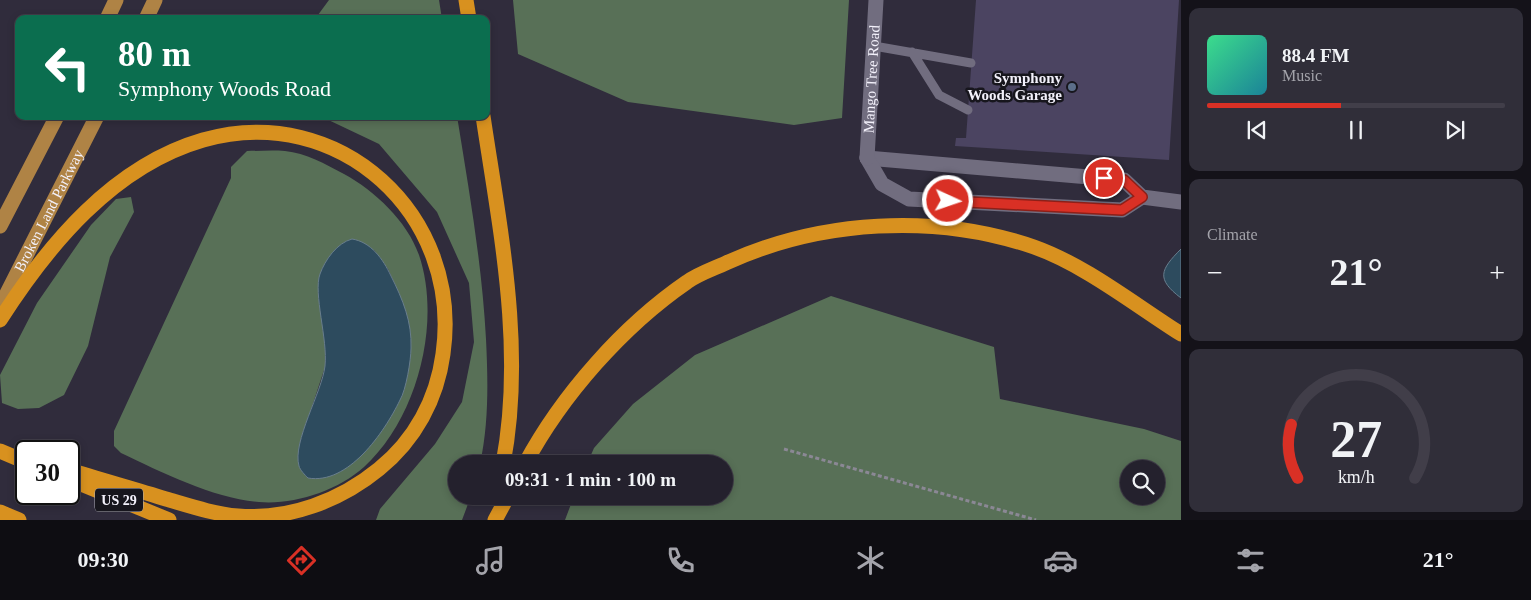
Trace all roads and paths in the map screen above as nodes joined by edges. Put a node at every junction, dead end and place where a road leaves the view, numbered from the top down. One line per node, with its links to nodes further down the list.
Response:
1 (116, 0): 5 (main road)
2 (155, 0): 6 (main road)
3 (466, 0): 7 (highway)
4 (876, 0): 8 (street, Mango Tree Road)
5 (108, 15)
6 (148, 15)
7 (468, 15)
8 (874, 46): 9 (lane); 15 (street, Mango Tree Road)
9 (912, 52): 10 (lane); 11 (lane)
10 (971, 64)
11 (968, 110)
12 (54, 120): 18 (main road)
13 (94, 120): 19 (main road, Broken Land Parkway)
14 (484, 120): 25 (highway)
15 (867, 158): 16 (street); 16 (street)
16 (1142, 197): 17 (street)
17 (1181, 202)
18 (0, 226)
19 (0, 307)
20 (0, 320): 28 (highway)
21 (1181, 334): 26 (highway)
22 (784, 449): 37 (path)
23 (0, 451): 24 (highway); 27 (highway)
24 (15, 455)
25 (504, 455)
26 (530, 455)
27 (15, 457)
28 (80, 473)
29 (80, 484): 34 (highway, US 29)
30 (494, 505): 35 (highway)
31 (503, 505): 36 (highway)
32 (0, 512): 33 (highway)
33 (19, 520)
34 (169, 520)
35 (490, 520)
36 (495, 520)
37 (1036, 520)

